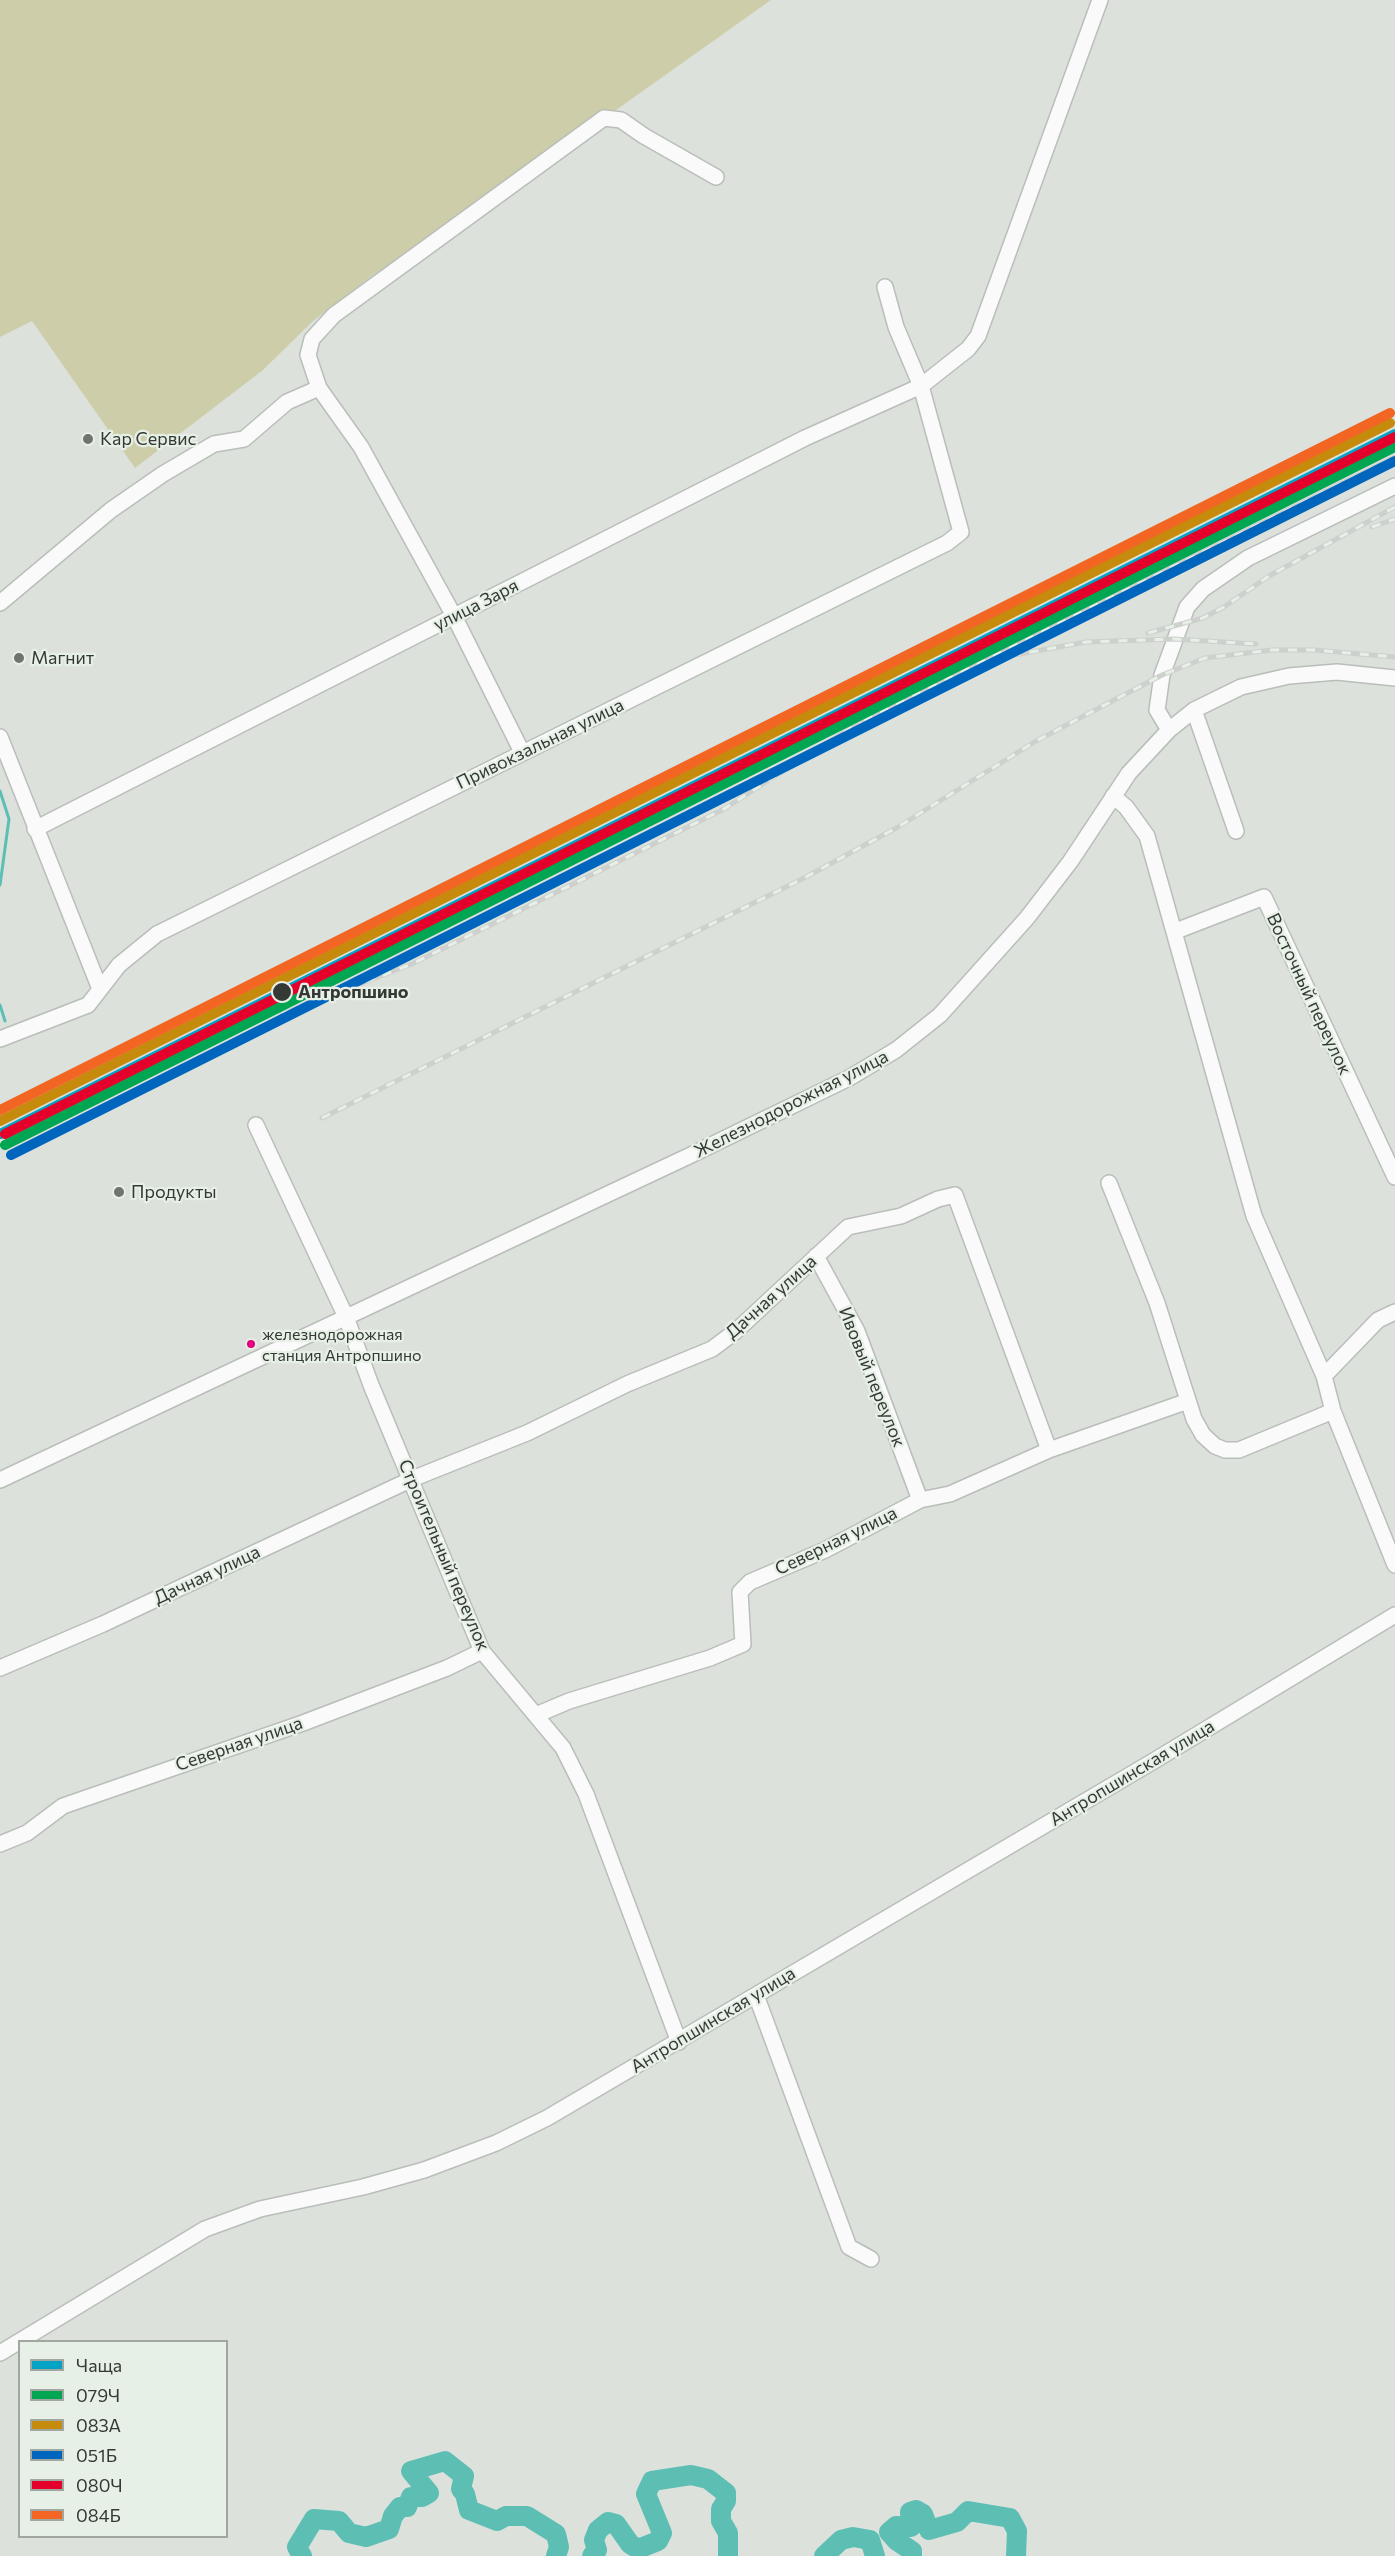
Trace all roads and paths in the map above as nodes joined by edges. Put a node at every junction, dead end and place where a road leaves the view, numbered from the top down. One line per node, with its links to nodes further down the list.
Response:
1 (1100, 0): 4 (street, улица Заря)
2 (716, 177): 5 (street)
3 (885, 287): 4 (street)
4 (921, 386): 8 (street, улица Заря); 13 (street, Привокзальная улица)
5 (319, 388): 7 (street); 8 (street)
6 (1395, 486): 11 (street)
7 (0, 603)
8 (454, 616): 13 (street); 15 (street, улица Заря)
9 (1395, 678): 10 (street, Железнодорожная улица)
10 (1194, 710): 11 (street, Железнодорожная улица); 16 (street)
11 (1169, 730): 14 (street, Железнодорожная улица)
12 (0, 737): 15 (street)
13 (522, 753): 18 (street, Привокзальная улица)
14 (1113, 796): 17 (street); 25 (street, Железнодорожная улица)
15 (35, 829): 18 (street)
16 (1236, 831)
17 (1176, 931): 21 (street, Восточный переулок); 26 (street)
18 (100, 989): 19 (street, Привокзальная улица)
19 (0, 1039)
20 (256, 1125): 25 (street, Строительный переулок)
21 (1395, 1177)
22 (1108, 1183): 27 (street)
23 (816, 1256): 29 (street, Дачная улица); 30 (street, Дачная улица); 32 (street, Ивовый переулок)
24 (1395, 1312): 26 (street)
25 (346, 1317): 30 (street, Строительный переулок); 31 (street, Железнодорожная улица)
26 (1324, 1376): 28 (street)
27 (1188, 1401): 28 (street); 29 (street, Северная улица)
28 (1333, 1411): 33 (street)
29 (1049, 1450): 32 (street, Северная улица)
30 (412, 1479): 35 (street, Строительный переулок); 36 (street, Дачная улица)
31 (0, 1480)
32 (921, 1500): 37 (street, Северная улица)
33 (1395, 1565)
34 (1395, 1615): 39 (street, Антропшинская улица)
35 (482, 1651): 37 (street, Строительный переулок); 38 (street, Северная улица)
36 (0, 1668)
37 (536, 1714): 40 (street, Строительный переулок)
38 (0, 1844)
39 (756, 1995): 40 (street, Антропшинская улица); 41 (street)
40 (679, 2042): 42 (street, Антропшинская улица)
41 (871, 2259)
42 (22, 2340)
43 (18, 2342): 44 (street, Антропшинская улица)
44 (0, 2353)

